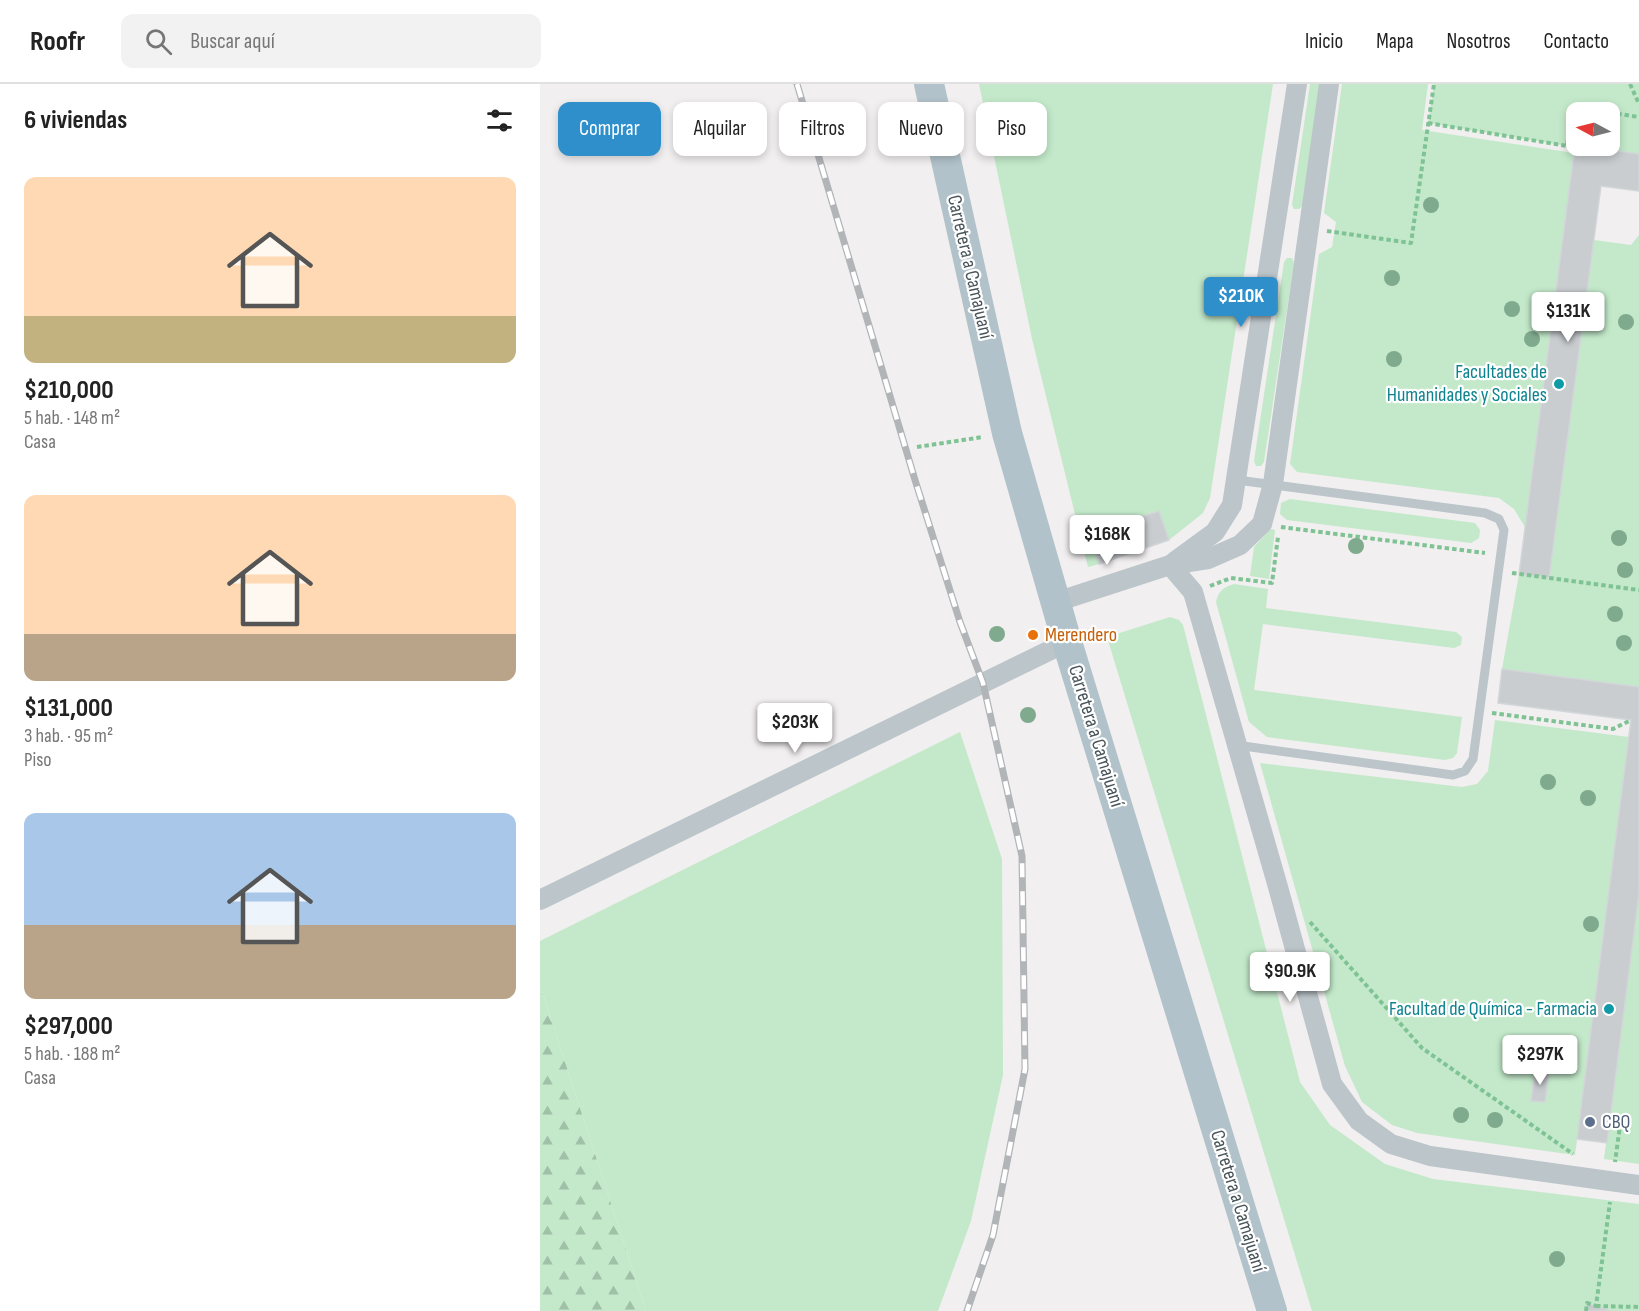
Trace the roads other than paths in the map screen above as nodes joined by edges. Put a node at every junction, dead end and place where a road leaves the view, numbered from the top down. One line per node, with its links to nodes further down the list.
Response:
1 (929, 84): 7 (main road, Carretera a Camajuaní)
2 (1297, 84): 4 (street)
3 (1329, 84): 5 (street)
4 (1237, 480): 5 (lane); 6 (street)
5 (1273, 484): 6 (street); 9 (lane)
6 (1170, 565): 7 (street); 9 (street)
7 (1056, 602): 8 (main road, Carretera a Camajuaní)
8 (1067, 642): 10 (street); 12 (main road, Carretera a Camajuaní)
9 (1236, 745): 11 (street)
10 (540, 900)
11 (1639, 1185)
12 (1272, 1311)

